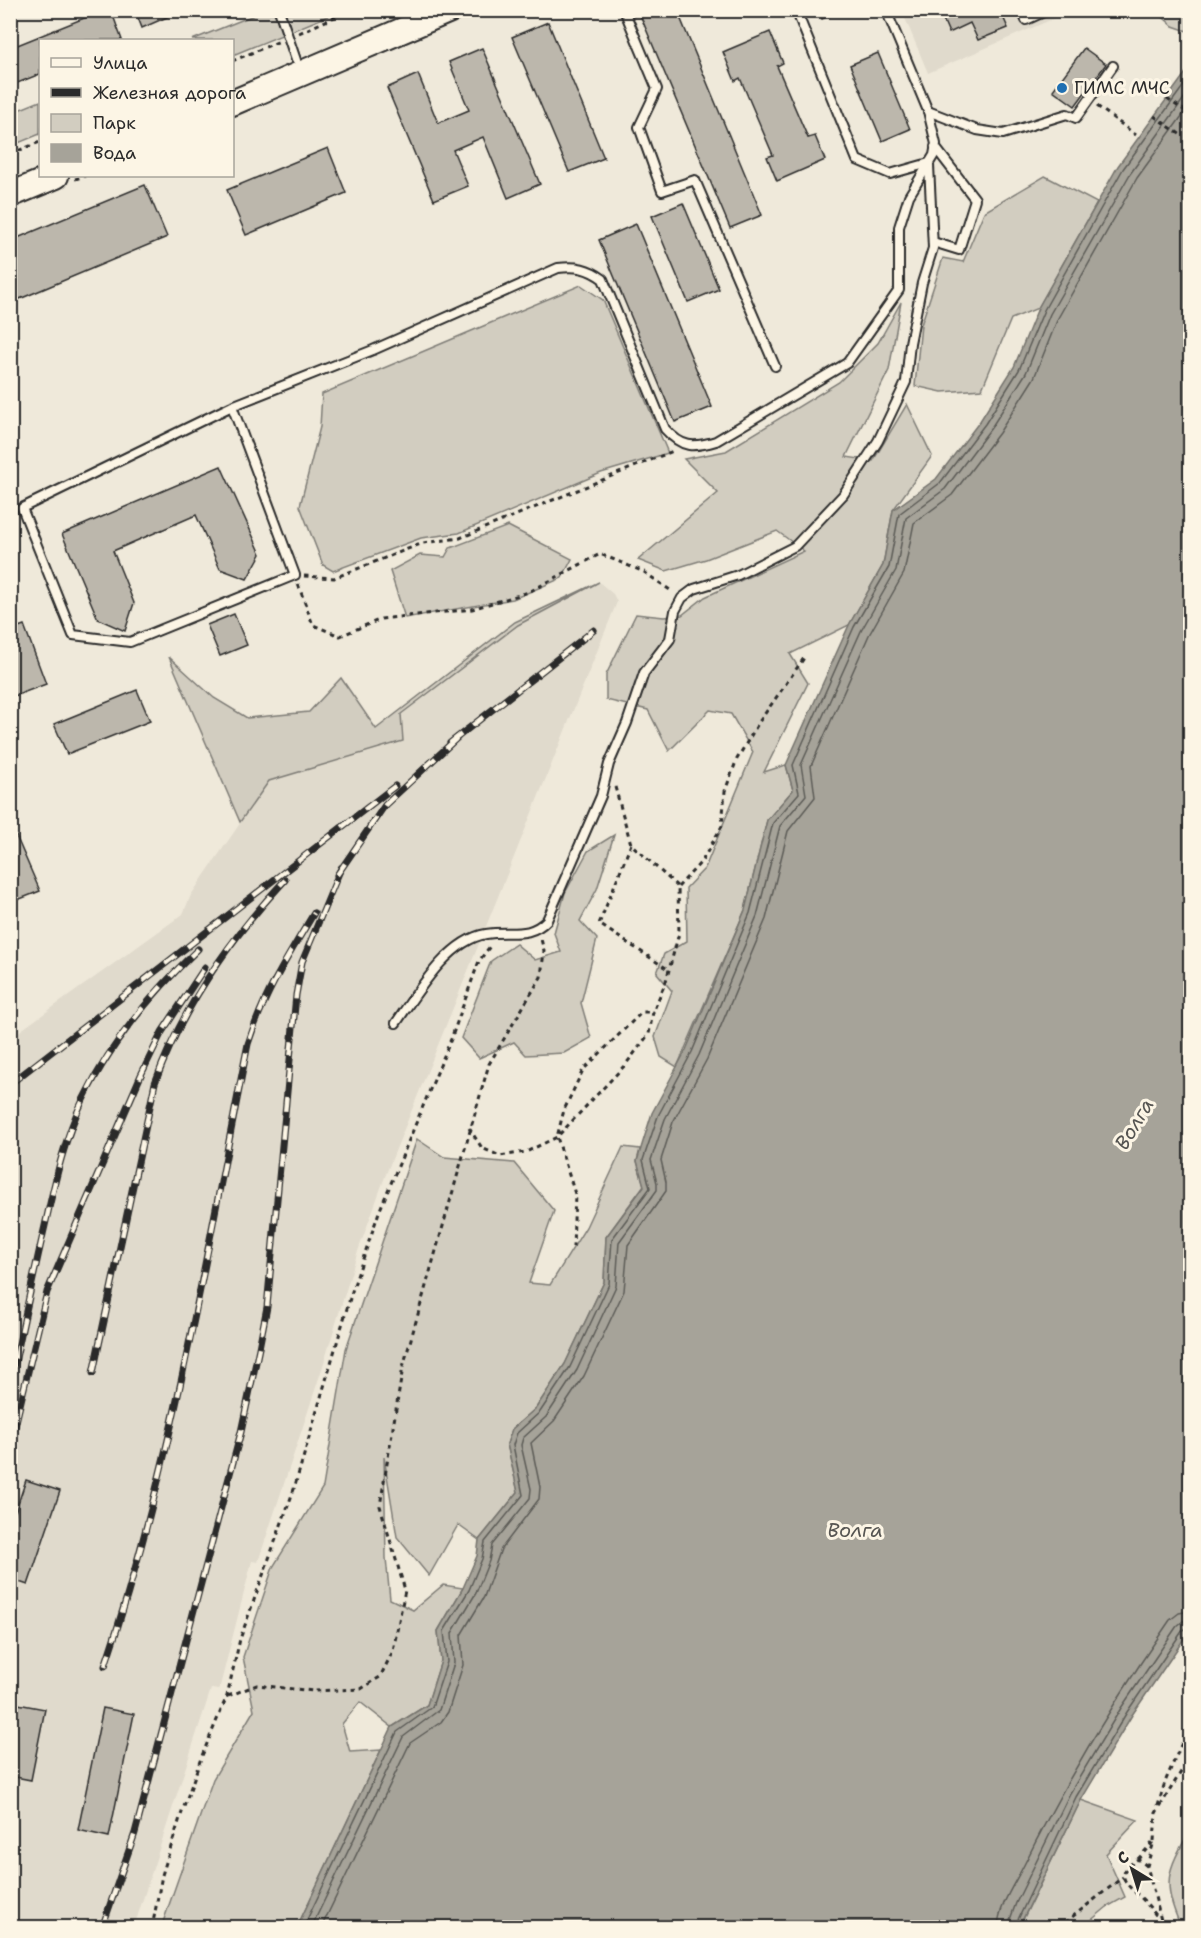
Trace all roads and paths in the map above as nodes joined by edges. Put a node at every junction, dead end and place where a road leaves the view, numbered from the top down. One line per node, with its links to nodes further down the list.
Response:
1 (279, 10): 12 (lane)
2 (350, 10): 12 (path)
3 (413, 10): 14 (main road)
4 (450, 10): 19 (main road)
5 (493, 10): 11 (path)
6 (624, 10): 34 (lane)
7 (796, 10): 28 (lane)
8 (886, 10): 20 (lane)
9 (1022, 10): 10 (lane)
10 (1048, 10)
11 (512, 14)
12 (290, 37): 13 (path); 14 (lane)
13 (234, 60)
14 (296, 60): 16 (main road)
15 (1113, 66): 18 (lane)
16 (234, 85)
17 (1167, 99): 21 (path)
18 (1089, 100): 20 (lane); 23 (path)
19 (234, 102)
20 (928, 111): 26 (lane)
21 (1191, 114)
22 (1154, 116): 24 (path)
23 (1136, 135)
24 (1180, 135)
25 (39, 142): 27 (path)
26 (935, 147): 28 (lane); 33 (lane)
27 (10, 154)
28 (929, 163): 33 (lane); 36 (lane)
29 (39, 165): 31 (main road)
30 (55, 177): 32 (main road)
31 (10, 178)
32 (10, 195)
33 (933, 242): 38 (lane)
34 (775, 366)
35 (232, 406): 36 (lane); 37 (lane); 37 (lane)
36 (688, 445): 37 (path)
37 (295, 575): 38 (path)
38 (682, 598): 40 (lane)
39 (804, 658): 42 (path)
40 (609, 764): 41 (path); 43 (lane)
41 (631, 844): 42 (path); 45 (path)
42 (678, 887): 45 (path)
43 (538, 929): 44 (lane); 48 (path)
44 (506, 934): 47 (lane); 51 (path)
45 (669, 970): 46 (path)
46 (653, 1012): 49 (path); 49 (path)
47 (396, 1023)
48 (469, 1128): 49 (path); 51 (path)
49 (557, 1137): 50 (path)
50 (573, 1247)
51 (227, 1696): 60 (path)
52 (1191, 1724): 54 (path)
53 (1191, 1757): 54 (path)
54 (1156, 1813): 55 (path)
55 (1154, 1842): 56 (path); 57 (path)
56 (1138, 1859): 57 (path); 58 (path)
57 (1147, 1866): 59 (path)
58 (1124, 1876): 59 (path); 61 (path)
59 (1160, 1920): 62 (path)
60 (152, 1928)
61 (1058, 1928)
62 (1162, 1928)

